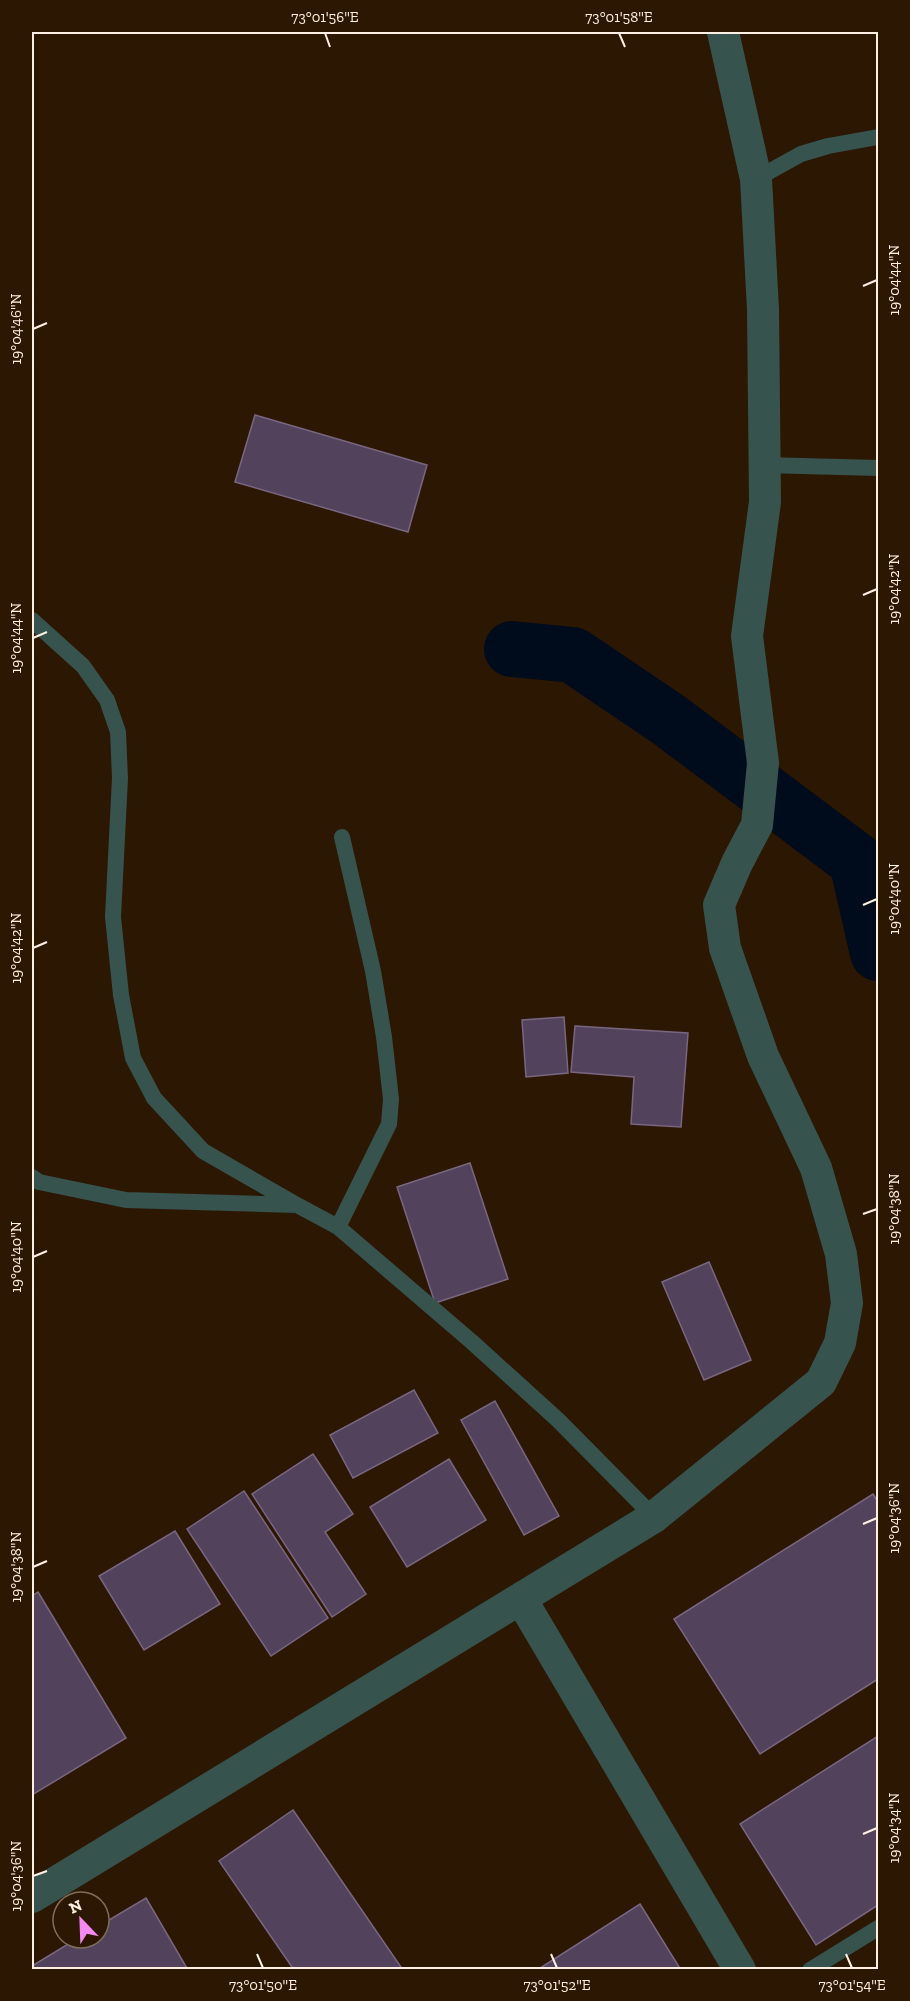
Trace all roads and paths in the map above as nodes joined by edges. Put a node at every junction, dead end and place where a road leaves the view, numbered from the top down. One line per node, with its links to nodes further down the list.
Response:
1 (723, 32): 3 (street)
2 (879, 137): 3 (lane)
3 (756, 179): 4 (street)
4 (764, 465): 5 (lane); 11 (street)
5 (879, 468)
6 (32, 620): 9 (lane)
7 (342, 837): 10 (lane)
8 (32, 1177): 9 (lane)
9 (297, 1205): 10 (lane)
10 (338, 1227): 11 (lane)
11 (654, 1517): 12 (street)
12 (521, 1599): 13 (street); 15 (street)
13 (32, 1897)
14 (879, 1928): 16 (lane)
15 (740, 1970)
16 (810, 1970)

